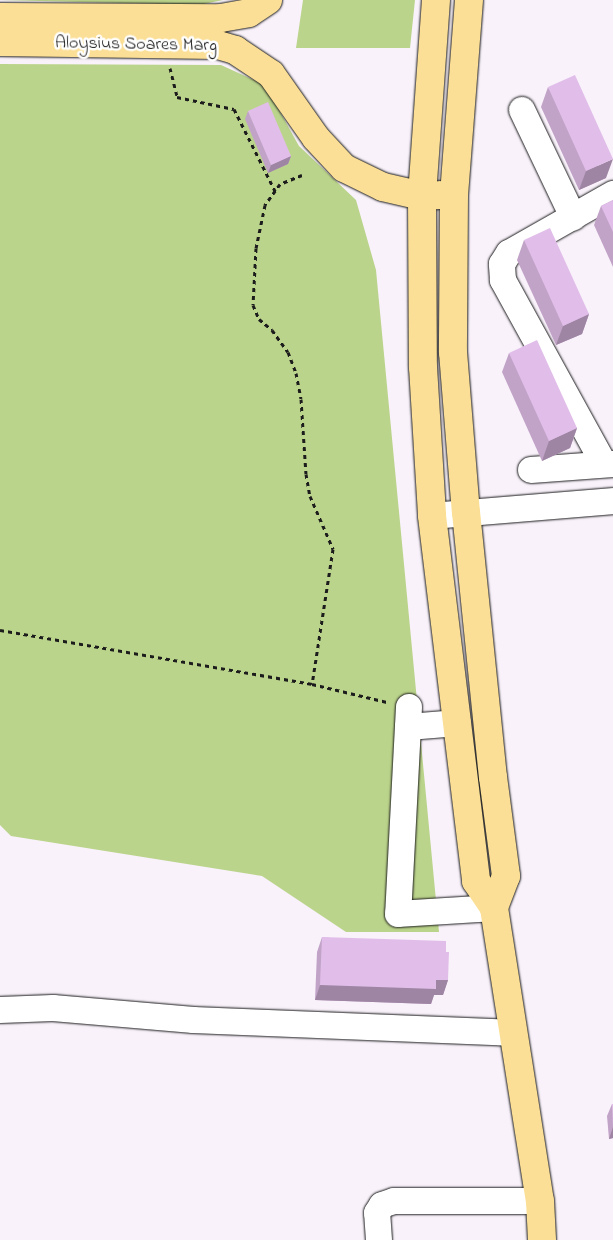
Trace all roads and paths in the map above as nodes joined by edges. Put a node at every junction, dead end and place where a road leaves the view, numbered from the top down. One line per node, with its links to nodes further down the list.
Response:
1 (268, 0): 5 (main road, Aloysius Soares Marg)
2 (436, 0): 12 (main road)
3 (469, 0): 10 (main road)
4 (0, 17): 5 (main road, Aloysius Soares Marg)
5 (168, 31): 6 (main road, Aloysius Soares Marg); 9 (path); 12 (main road, Aloysius Soares Marg)
6 (0, 42)
7 (522, 110): 13 (street)
8 (302, 174): 9 (path)
9 (275, 191): 20 (path)
10 (454, 194): 12 (main road, Aloysius Soares Marg); 17 (main road)
11 (613, 194): 13 (street)
12 (422, 196): 18 (main road)
13 (573, 217): 14 (street)
14 (609, 464): 15 (street)
15 (531, 470)
16 (613, 501): 17 (street)
17 (466, 512): 18 (street); 23 (main road)
18 (432, 516): 22 (main road)
19 (0, 630): 20 (path)
20 (312, 684): 21 (path)
21 (408, 717): 22 (street); 23 (street)
22 (458, 723): 23 (main road)
23 (494, 908): 25 (main road)
24 (0, 1010): 25 (street)
25 (514, 1033): 26 (main road)
26 (540, 1201): 27 (street); 28 (main road)
27 (379, 1240)
28 (542, 1240)

